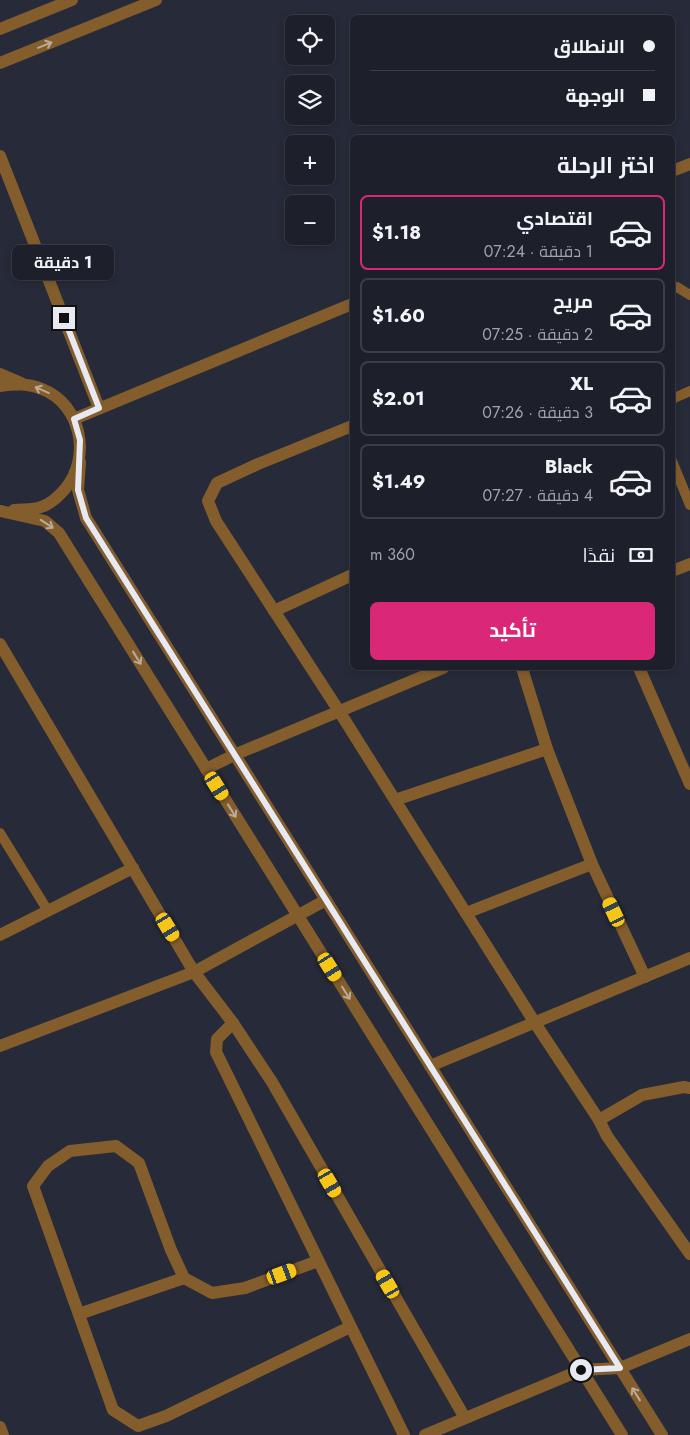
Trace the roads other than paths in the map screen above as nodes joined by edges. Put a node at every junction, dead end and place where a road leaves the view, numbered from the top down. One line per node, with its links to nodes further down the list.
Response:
1 (72, 0): 3 (street)
2 (156, 0): 4 (street, one-way to 2)
3 (0, 29)
4 (0, 63)
5 (0, 156): 16 (street)
6 (690, 164): 7 (street)
7 (675, 170)
8 (675, 287): 9 (lane)
9 (690, 295)
10 (350, 305): 16 (street)
11 (0, 374): 12 (street)
12 (21, 384): 13 (street); 17 (street, one-way to 12)
13 (0, 386)
14 (690, 391): 15 (lane)
15 (675, 398)
16 (99, 408): 17 (street)
17 (74, 419): 19 (street)
18 (350, 427): 26 (street)
19 (80, 462): 22 (street); 33 (street)
20 (675, 469): 21 (lane)
21 (690, 505)
22 (1, 510): 34 (street, one-way to 34)
23 (690, 564): 24 (street)
24 (675, 570)
25 (350, 576): 26 (street)
26 (274, 612): 31 (street)
27 (0, 644): 39 (street)
28 (438, 670): 31 (street)
29 (523, 670): 32 (street)
30 (640, 670): 35 (street)
31 (339, 711): 33 (street); 36 (street)
32 (547, 749): 36 (street); 38 (street)
33 (234, 755): 34 (street); 40 (street)
34 (206, 769): 43 (street, one-way to 43)
35 (690, 784)
36 (395, 800): 42 (street)
37 (0, 833): 41 (lane)
38 (592, 864): 42 (street); 47 (street)
39 (133, 868): 41 (street); 46 (street)
40 (326, 900): 43 (street); 51 (street)
41 (48, 911): 44 (street)
42 (466, 913): 49 (street)
43 (298, 916): 46 (street); 61 (street, one-way to 61)
44 (0, 935)
45 (690, 958): 47 (street)
46 (194, 972): 48 (street); 50 (street)
47 (645, 977): 49 (street)
48 (232, 1023): 55 (street); 62 (street)
49 (534, 1023): 51 (street); 53 (street)
50 (0, 1046)
51 (430, 1066): 60 (street)
52 (690, 1088): 53 (street)
53 (599, 1120): 54 (street)
54 (690, 1254)
55 (318, 1261): 56 (street); 58 (street)
56 (184, 1278): 57 (street); 57 (street)
57 (79, 1314): 58 (street)
58 (350, 1326): 65 (street)
59 (690, 1339): 60 (street)
60 (620, 1368): 61 (street); 68 (street, one-way to 60)
61 (581, 1370): 62 (street); 67 (street)
62 (465, 1418): 66 (street)
63 (0, 1427): 64 (street)
64 (3, 1435)
65 (404, 1435)
66 (425, 1435)
67 (622, 1435)
68 (662, 1435)

